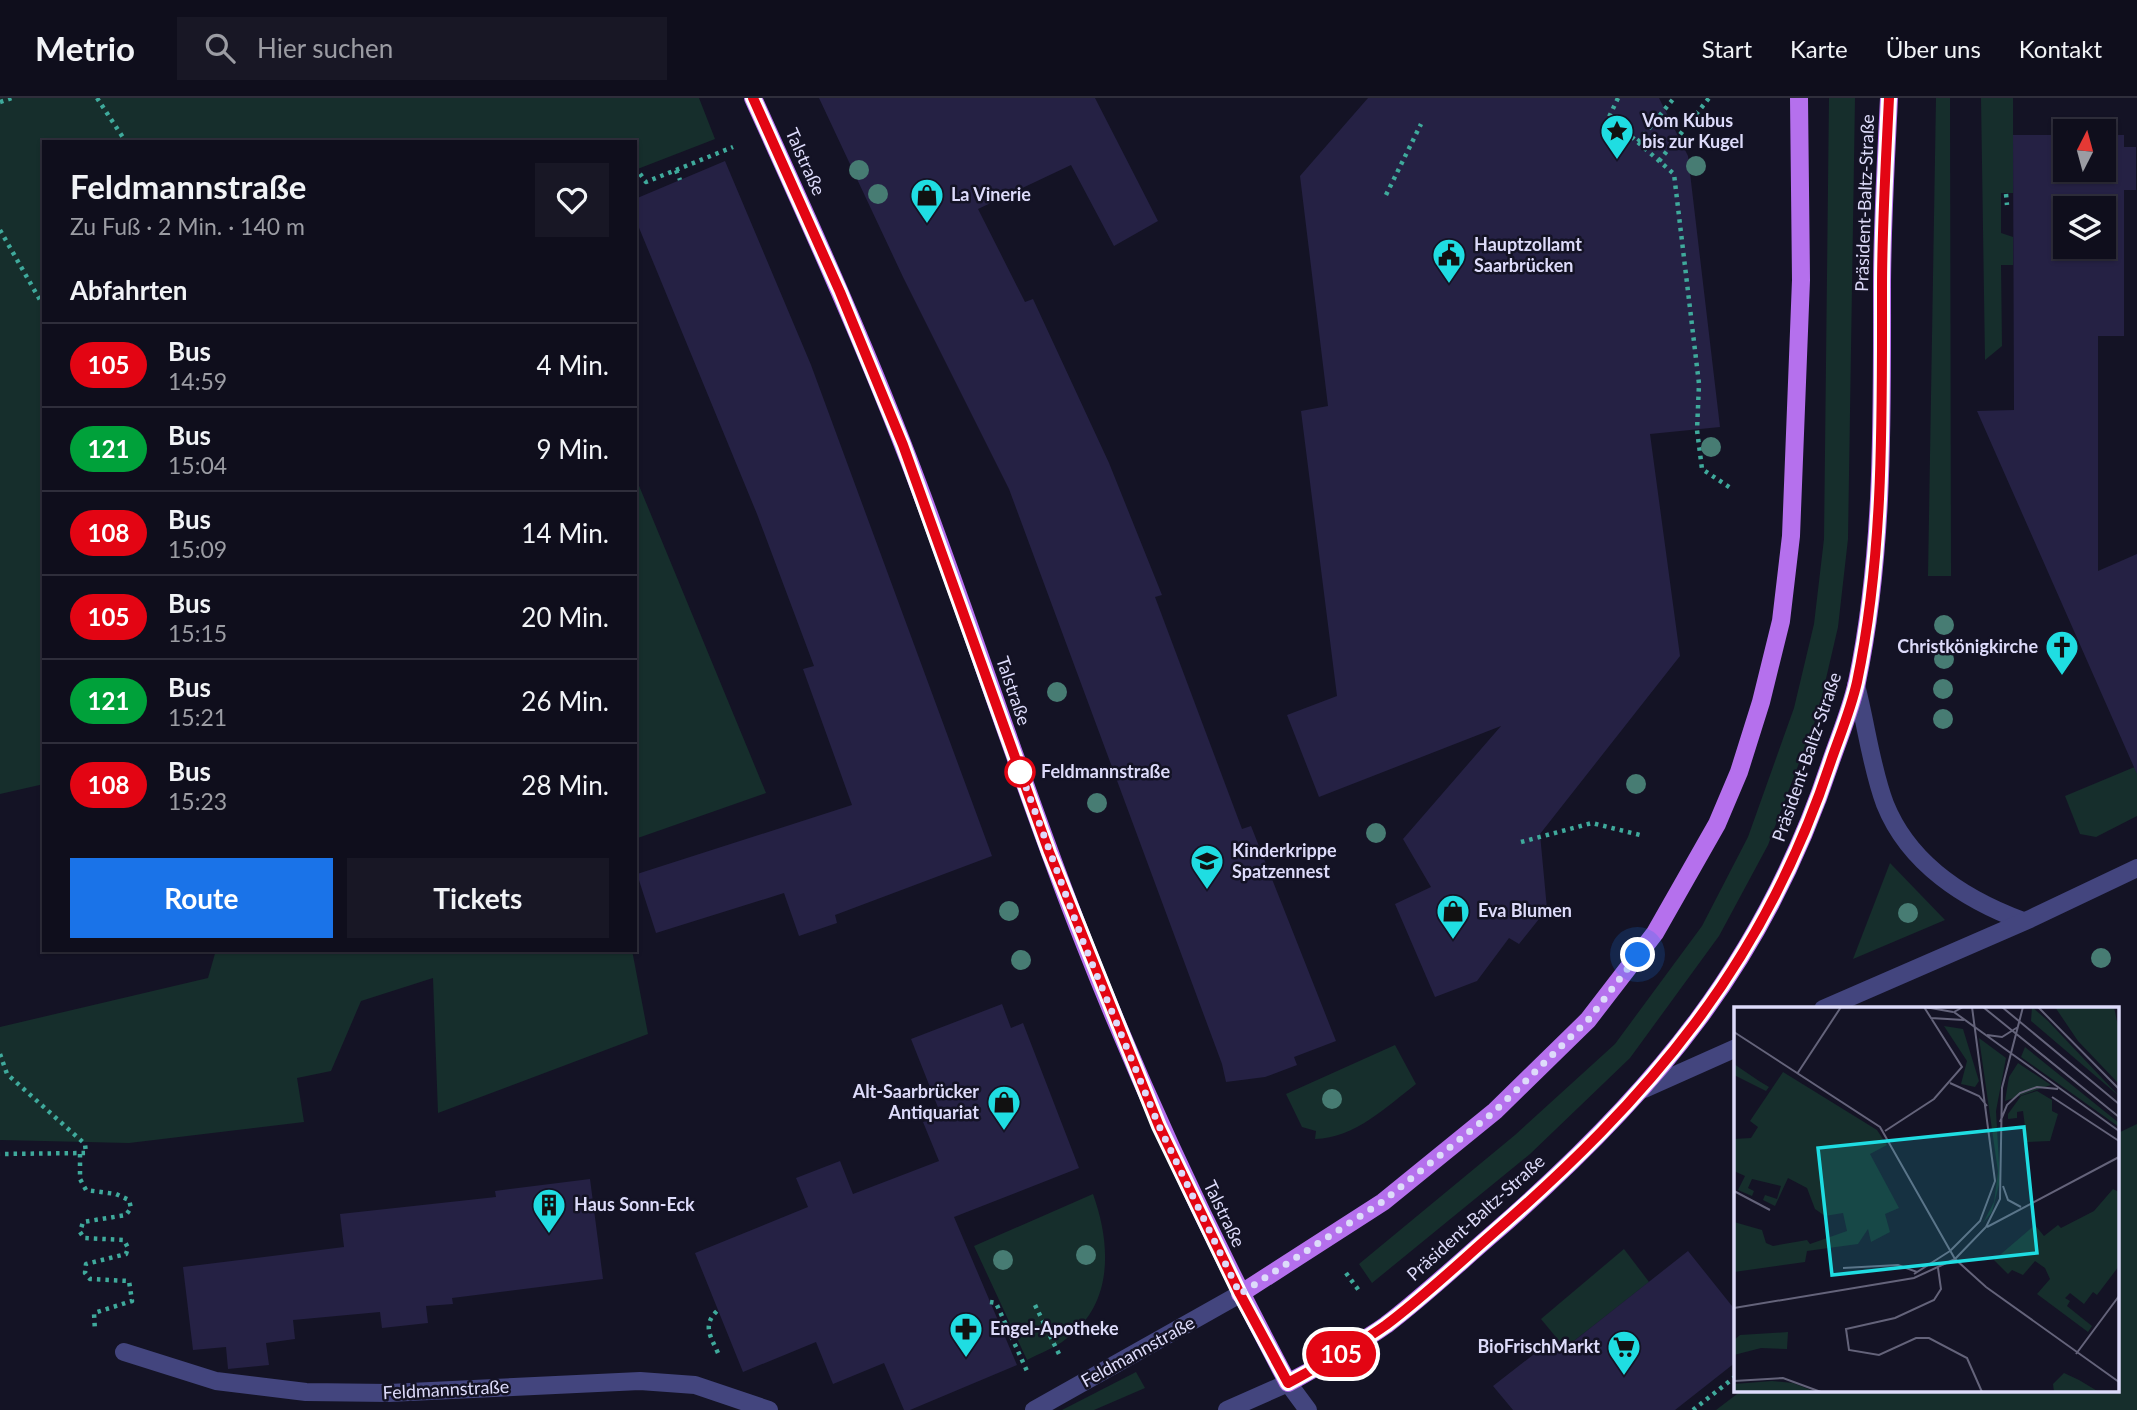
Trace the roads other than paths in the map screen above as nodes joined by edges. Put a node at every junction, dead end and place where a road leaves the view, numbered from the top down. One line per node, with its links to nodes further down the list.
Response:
1 (753, 98): 10 (main road, Talstraße)
2 (1799, 98): 10 (main road)
3 (1889, 98): 4 (main road, Präsident-Baltz-Straße)
4 (1856, 684): 6 (street); 9 (main road, Präsident-Baltz-Straße)
5 (2137, 868): 6 (street)
6 (2024, 921): 7 (street)
7 (1828, 1007)
8 (1734, 1049): 9 (street)
9 (1644, 1089): 12 (main road, Präsident-Baltz-Straße)
10 (1240, 1294): 12 (main road, Talstraße); 14 (street, Feldmannstraße)
11 (124, 1352): 13 (street, Feldmannstraße)
12 (1288, 1383): 15 (street); 16 (street)
13 (769, 1410)
14 (1034, 1410)
15 (1227, 1410)
16 (1307, 1410)

